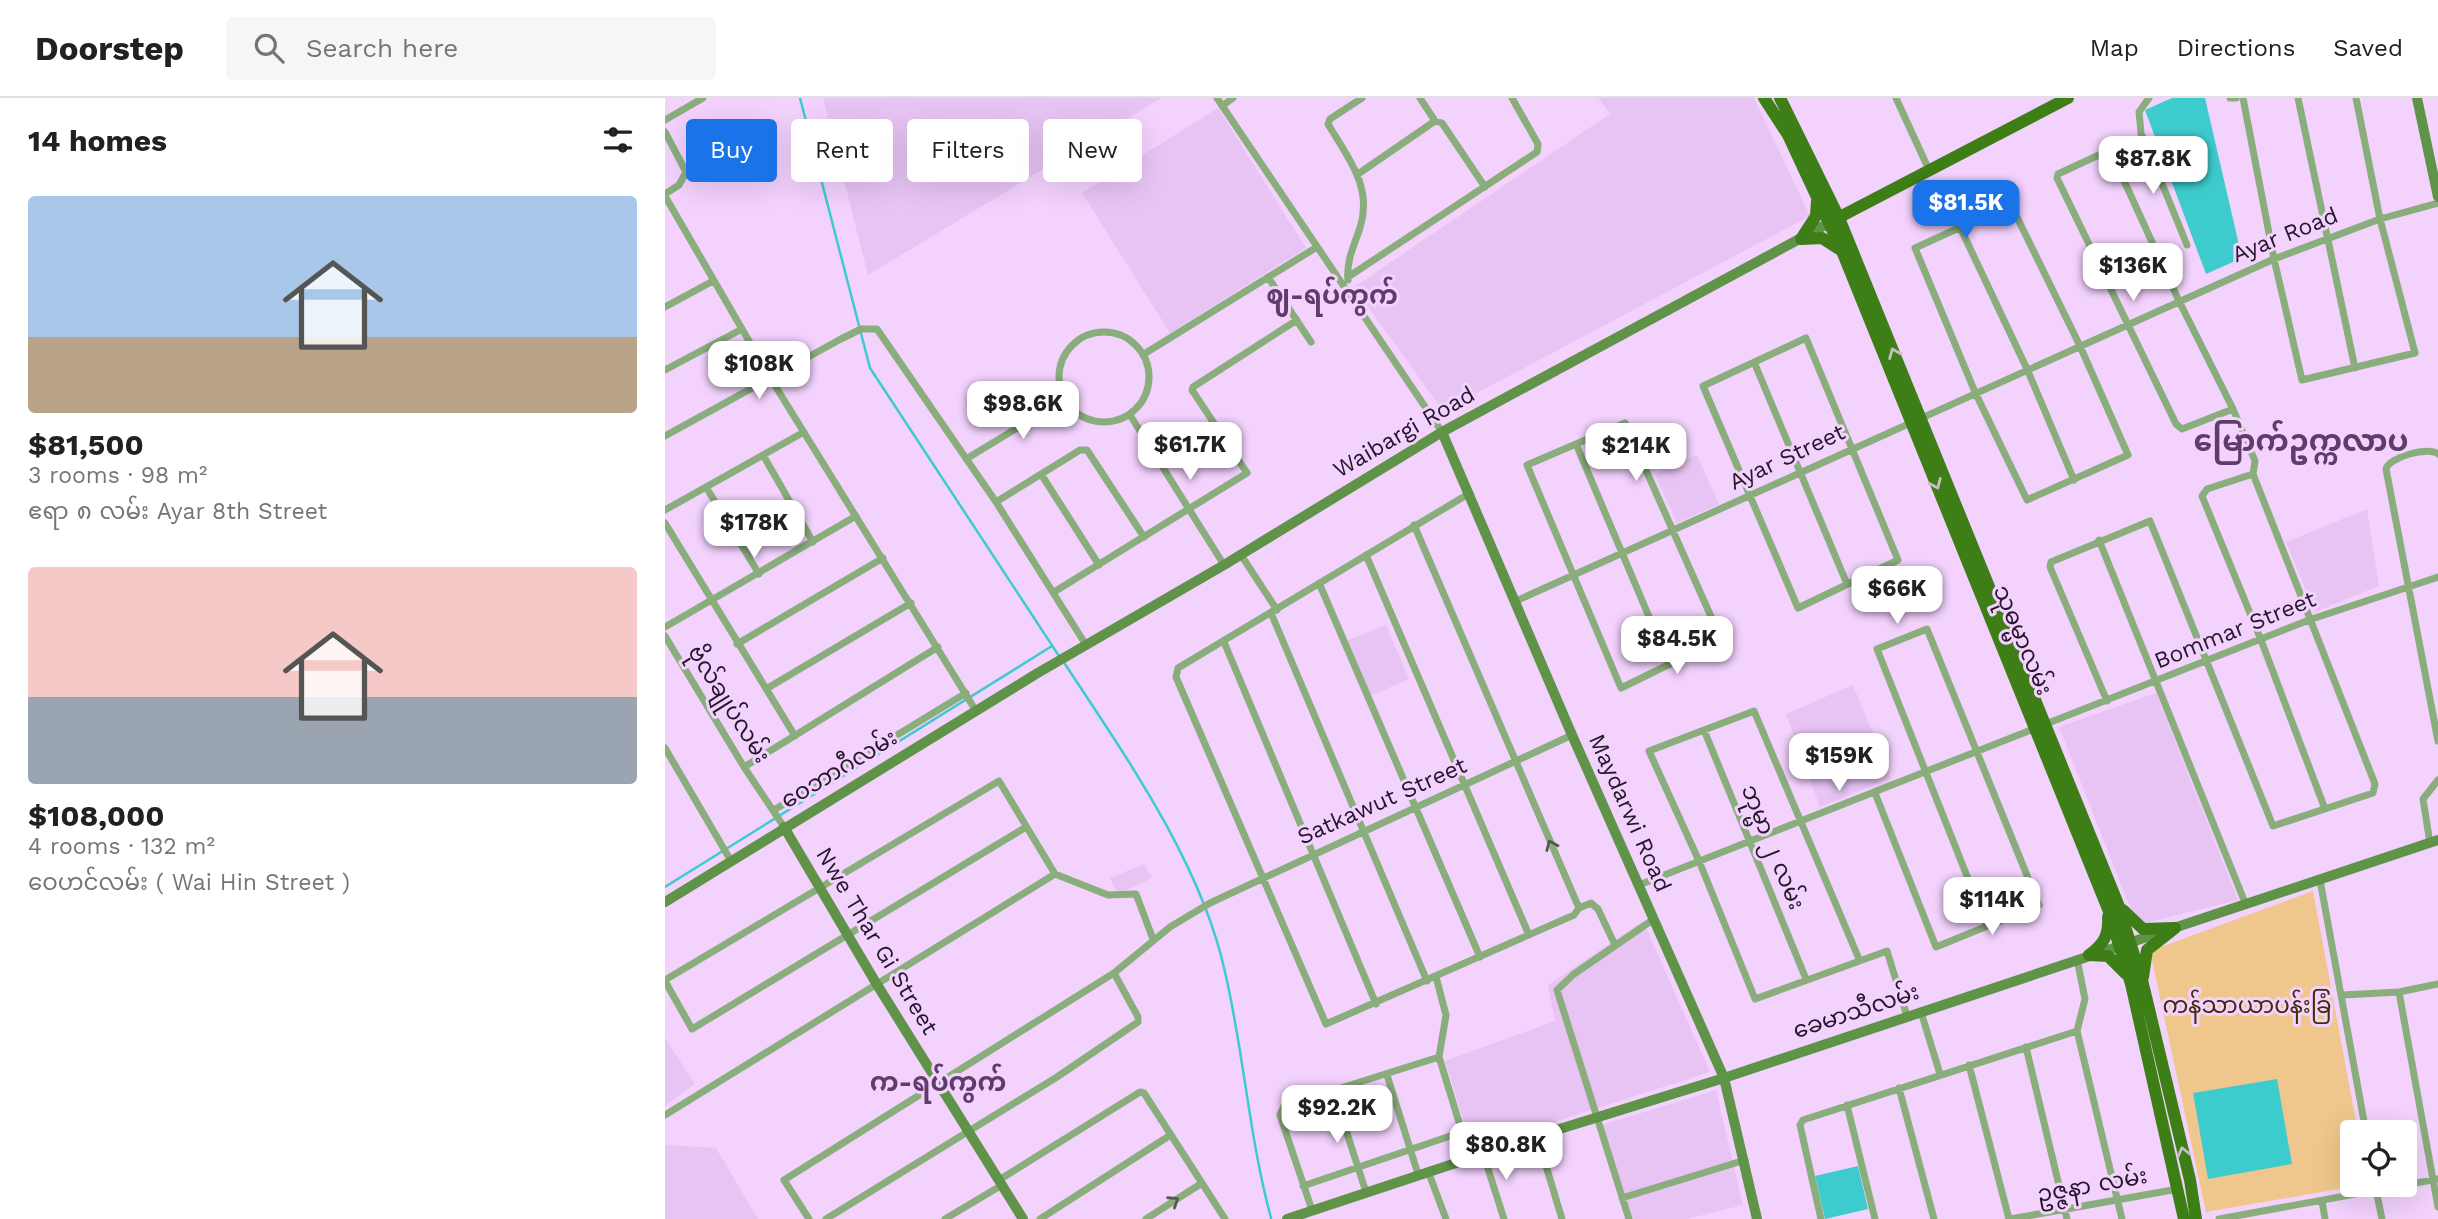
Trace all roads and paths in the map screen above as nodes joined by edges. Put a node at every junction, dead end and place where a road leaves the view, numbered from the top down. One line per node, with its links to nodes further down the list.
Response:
1 (684, 98): 19 (street)
2 (703, 98): 19 (street)
3 (1217, 98): 20 (street)
4 (1233, 98): 20 (street)
5 (1362, 98): 27 (street)
6 (1420, 98): 22 (street)
7 (1512, 98): 28 (street)
8 (1764, 98): 29 (main road, သုဓမ္မာလမ်း)
9 (1780, 98): 29 (main road, သုဓမ္မာလမ်း)
10 (2067, 98): 26 (main road)
11 (2150, 98): 24 (street)
12 (2230, 98): 13 (street)
13 (2236, 98)
14 (2243, 98): 42 (street)
15 (2298, 98): 38 (street)
16 (2356, 98): 34 (street)
17 (2417, 98): 31 (street)
18 (1898, 99): 26 (street)
19 (690, 105): 21 (street)
20 (1222, 106): 40 (street)
21 (665, 120)
22 (1435, 121): 27 (street); 28 (street)
23 (665, 132): 30 (street)
24 (2143, 137): 25 (street); 39 (street)
25 (2115, 161): 47 (street); 50 (street)
26 (1929, 170): 32 (main road)
27 (1358, 174): 44 (street)
28 (1485, 187): 44 (street)
29 (1821, 193): 32 (main road); 35 (main road, သုဓမ္မာလမ်း); 37 (main road)
30 (665, 195): 45 (street)
31 (2438, 197)
32 (1866, 203): 35 (main road); 41 (main road)
33 (2438, 203): 34 (street, Ayar Road)
34 (2380, 219): 38 (street, Ayar Road); 56 (street)
35 (1834, 220): 37 (street); 41 (main road, သုဓမ္မာလမ်း)
36 (1960, 228): 53 (street); 57 (street); 60 (street)
37 (1801, 239): 41 (main road); 66 (street, Waibargi Road)
38 (2326, 239): 42 (street, Ayar Road); 56 (street)
39 (2187, 245)
40 (1317, 247): 43 (street); 46 (street)
41 (1846, 248): 64 (main road, သုဓမ္မာလမ်း)
42 (2274, 259): 47 (street, Ayar Road); 56 (street)
43 (1268, 277): 49 (street); 54 (street)
44 (1347, 277): 46 (street)
45 (713, 281): 48 (street); 51 (street)
46 (1348, 291): 66 (street)
47 (2179, 301): 50 (street, Ayar Road); 62 (street)
48 (666, 304)
49 (1297, 320): 52 (street); 81 (street)
50 (2127, 324): 53 (street, Ayar Road); 62 (street)
51 (742, 329): 58 (street); 59 (street)
52 (1311, 342)
53 (2080, 346): 57 (street, Ayar Road); 76 (street)
54 (1143, 354): 61 (street); 63 (street)
55 (1754, 362): 69 (street); 73 (street); 79 (street)
56 (2355, 368)
57 (2027, 369): 60 (street, Ayar Road); 76 (street)
58 (665, 370)
59 (771, 379): 65 (street); 67 (street); 72 (street)
60 (1975, 392): 64 (street, Ayar Road); 76 (street)
61 (1065, 400): 63 (street); 72 (street)
62 (2234, 409): 75 (street)
63 (1130, 415): 81 (street)
64 (1915, 419): 69 (street, Ayar Street); 123 (main road, သုဓမ္မာလမ်း)
65 (804, 432): 71 (street); 83 (street)
66 (1442, 432): 78 (street, Maydarwi Road); 91 (street, Waibargi Road)
67 (665, 436)
68 (1576, 444): 86 (street); 90 (street); 97 (street)
69 (1852, 447): 73 (street, Ayar Street); 100 (street)
70 (2437, 452): 101 (street)
71 (763, 455): 77 (street); 89 (street)
72 (966, 459): 80 (street)
73 (1801, 470): 79 (street, Ayar Street); 100 (street)
74 (1041, 474): 80 (street); 87 (street); 94 (street)
75 (2253, 474): 107 (street); 110 (street)
76 (2074, 480)
77 (705, 487): 82 (street); 96 (street)
78 (1471, 493): 85 (street); 103 (street, Maydarwi Road)
79 (1750, 495): 86 (street, Ayar Street); 100 (street)
80 (996, 502): 102 (street)
81 (1191, 509): 87 (street); 95 (street)
82 (665, 510)
83 (856, 516): 89 (street); 93 (street)
84 (665, 523): 104 (street)
85 (1414, 526): 92 (street); 130 (street)
86 (1673, 532): 90 (street, Ayar Street); 116 (street)
87 (1144, 537): 94 (street)
88 (2099, 540): 115 (street); 118 (street); 121 (street)
89 (813, 542): 96 (street)
90 (1623, 553): 97 (street, Ayar Street); 116 (street)
91 (1241, 555): 95 (street, Waibargi Road); 106 (street)
92 (1366, 555): 99 (street); 134 (street)
93 (883, 558): 105 (street); 112 (street)
94 (1099, 565): 102 (street)
95 (1224, 565): 113 (street, Waibargi Road)
96 (759, 574): 104 (street)
97 (1572, 576): 103 (street, Ayar Street); 116 (street)
98 (2438, 577): 101 (street, Bommar Street)
99 (1319, 583): 106 (street); 136 (street)
100 (1847, 584)
101 (2408, 586): 107 (street, Bommar Street); 127 (street)
102 (1053, 592): 113 (street)
103 (1516, 601): 125 (street, Maydarwi Road)
104 (712, 602): 108 (street); 112 (street)
105 (911, 603): 114 (street); 119 (street)
106 (1274, 611): 111 (street); 141 (street)
107 (2309, 620): 110 (street, Bommar Street); 137 (street)
108 (665, 627)
109 (665, 636): 131 (street, ဗိုလ်ချုပ်လမ်း)
110 (2261, 640): 115 (street, Bommar Street); 137 (street)
111 (1224, 642): 144 (street); 148 (street)
112 (737, 644): 119 (street)
113 (1086, 645): 117 (street, Waibargi Road)
114 (938, 648): 120 (street); 126 (street)
115 (2207, 660): 118 (street, Bommar Street); 137 (street)
116 (1669, 664)
117 (1036, 674): 122 (street, ဝေဘာဂီလမ်း)
118 (2157, 681): 121 (street, Bommar Street); 153 (street)
119 (766, 689): 126 (street)
120 (967, 695): 122 (street); 138 (street)
121 (2107, 701): 123 (street, Bommar Street)
122 (975, 710): 138 (street, ဝေဘာဂီလမ်း)
123 (2043, 727): 129 (street, Bommar Street); 154 (main road, သုဓမ္မာလမ်း)
124 (1704, 730): 139 (street); 143 (street, ဘုမ္မာ ၂ လမ်း); 146 (street)
125 (1572, 735): 130 (street, Satkawut Street); 150 (street, Maydarwi Road)
126 (795, 736): 131 (street)
127 (2438, 741)
128 (665, 748): 145 (street)
129 (1976, 753): 132 (street, Bommar Street); 132 (street); 157 (street)
130 (1514, 761): 134 (street, Satkawut Street); 155 (street, one-way to 130)
131 (744, 768): 138 (street, ဗိုလ်ချုပ်လမ်း)
132 (1925, 774): 135 (street, Bommar Street); 157 (street)
133 (2438, 780): 142 (street)
134 (1465, 784): 136 (street, Satkawut Street); 160 (street)
135 (1875, 793): 139 (street, Bommar Street); 157 (street)
136 (1413, 807): 141 (street, Satkawut Street); 164 (street)
137 (2325, 809)
138 (778, 818): 145 (street, ဝေဘာဂီလမ်း); 151 (street, Nwe Thar Gi Street)
139 (1802, 822): 143 (street, Bommar Street); 166 (street)
140 (1026, 827): 147 (street); 151 (street); 159 (street)
141 (1363, 830): 144 (street, Satkawut Street); 171 (street)
142 (2434, 841): 149 (street, ခေမာသီလမ်း)
143 (1750, 842): 146 (street, Bommar Street); 169 (street, ဘုမ္မာ ၂ လမ်း)
144 (1312, 854): 148 (street, Satkawut Street); 177 (street)
145 (728, 856): 152 (street, ဝေဘာဂီလမ်း)
146 (1699, 861): 150 (street, Bommar Street); 169 (street)
147 (1055, 874): 161 (street); 173 (street)
148 (1261, 878): 161 (street, Satkawut Street); 177 (street)
149 (2321, 880): 153 (street, ခေမာသီလမ်း); 176 (street)
150 (1639, 885): 156 (street, Maydarwi Road)
151 (821, 888): 159 (street, Nwe Thar Gi Street); 170 (street)
152 (665, 902)
153 (2246, 905): 158 (street, ခေမာသီလမ်း)
154 (2113, 907): 158 (main road); 162 (main road, သုဓမ္မာလမ်း); 165 (main road)
155 (1579, 908): 160 (street); 163 (street)
156 (1654, 919): 163 (street); 186 (street, Maydarwi Road)
157 (1986, 924)
158 (2175, 928): 162 (street, ခေမာသီလမ်း); 172 (main road)
159 (848, 934): 170 (street); 173 (street, Nwe Thar Gi Street)
160 (1529, 935): 164 (street)
161 (1153, 939): 167 (street, Satkawut Street)
162 (2126, 944): 165 (street, ခေမာသီလမ်း); 172 (main road, သုဓမ္မာလမ်း)
163 (1615, 946): 192 (street)
164 (1480, 957): 168 (street)
165 (2083, 957): 172 (main road); 178 (street, ခေမာသီလမ်း); 180 (street)
166 (1859, 959): 169 (street); 179 (street)
167 (1114, 972): 187 (street, Satkawut Street); 194 (street)
168 (1436, 977): 171 (street); 182 (street)
169 (1807, 979)
170 (665, 980)
171 (1427, 981): 177 (street)
172 (2137, 982): 209 (main road, သုဓမ္မာလမ်း)
173 (876, 983): 187 (street, Nwe Thar Gi Street); 191 (street)
174 (2438, 984): 175 (street)
175 (2399, 992): 176 (street); 204 (street)
176 (2343, 995): 193 (street)
177 (1376, 1004)
178 (1921, 1012): 179 (street, ခေမာသီလမ်း); 184 (street)
179 (1907, 1016): 186 (street, ခေမာသီလမ်း)
180 (2077, 1031): 181 (street); 214 (street)
181 (2026, 1047): 183 (street); 217 (street)
182 (1439, 1057): 185 (street); 195 (street)
183 (1969, 1065): 184 (street); 236 (street)
184 (1940, 1074): 188 (street)
185 (1387, 1075): 189 (street); 198 (street)
186 (1724, 1078): 192 (street, ခေမာသီလမ်း); 201 (street, Maydarwi Road)
187 (938, 1084): 194 (street, Nwe Thar Gi Street); 220 (street, Satkawut Street)
188 (1899, 1088): 190 (street); 235 (street)
189 (1333, 1090): 202 (street); 208 (street)
190 (1847, 1105): 233 (street); 234 (street)
191 (665, 1115)
192 (1598, 1117): 197 (street, ခေမာသီလမ်း); 213 (street)
193 (2364, 1120)
194 (968, 1131): 206 (street, Nwe Thar Gi Street); 221 (street)
195 (1462, 1132): 198 (street); 200 (street)
196 (1169, 1136): 206 (street); 207 (street); 224 (street)
197 (1537, 1136): 199 (street, ခေမာသီလမ်း); 230 (street)
198 (1410, 1149): 202 (street); 203 (street)
199 (1483, 1153): 200 (street, ခေမာသီလမ်း); 229 (street)
200 (1470, 1158): 203 (street, ခေမာသီလမ်း)
201 (1746, 1160): 213 (street); 232 (street, Maydarwi Road)
202 (1358, 1167): 208 (street); 210 (street)
203 (1423, 1173): 210 (street, ခေမာသီလမ်း); 228 (street)
204 (2436, 1179): 205 (street); 216 (street)
205 (2417, 1182)
206 (1000, 1183): 222 (street); 223 (street, Nwe Thar Gi Street)
207 (1202, 1183): 225 (street, one-way to 207); 226 (street)
208 (1303, 1186): 218 (street)
209 (2185, 1188): 214 (street, ဥဇ္ဇနာ လမ်း); 239 (main road, သုဓမ္မာလမ်း); 240 (main road, သုဓမ္မာလမ်း)
210 (1366, 1192): 218 (street, ခေမာသီလမ်း)
211 (2340, 1197): 215 (street)
212 (2377, 1197): 244 (street)
213 (1622, 1198): 231 (street)
214 (2119, 1199): 217 (street, ဥဇ္ဇနာ လမ်း); 238 (street)
215 (2322, 1201): 219 (street); 243 (street)
216 (2438, 1207)
217 (2066, 1209): 236 (street, ဥဇ္ဇနာ လမ်း); 237 (street)
218 (1312, 1210): 227 (street, ခေမာသီလမ်း)
219 (2269, 1210): 241 (street); 242 (street)
220 (809, 1219)
221 (827, 1219)
222 (945, 1219)
223 (1023, 1219)
224 (1040, 1219)
225 (1146, 1219)
226 (1225, 1219)
227 (1287, 1219)
228 (1446, 1219)
229 (1504, 1219)
230 (1562, 1219)
231 (1629, 1219)
232 (1757, 1219)
233 (1821, 1219)
234 (1875, 1219)
235 (1934, 1219)
236 (2010, 1219)
237 (2067, 1219)
238 (2122, 1219)
239 (2184, 1219)
240 (2196, 1219)
241 (2219, 1219)
242 (2270, 1219)
243 (2325, 1219)
244 (2382, 1219)

